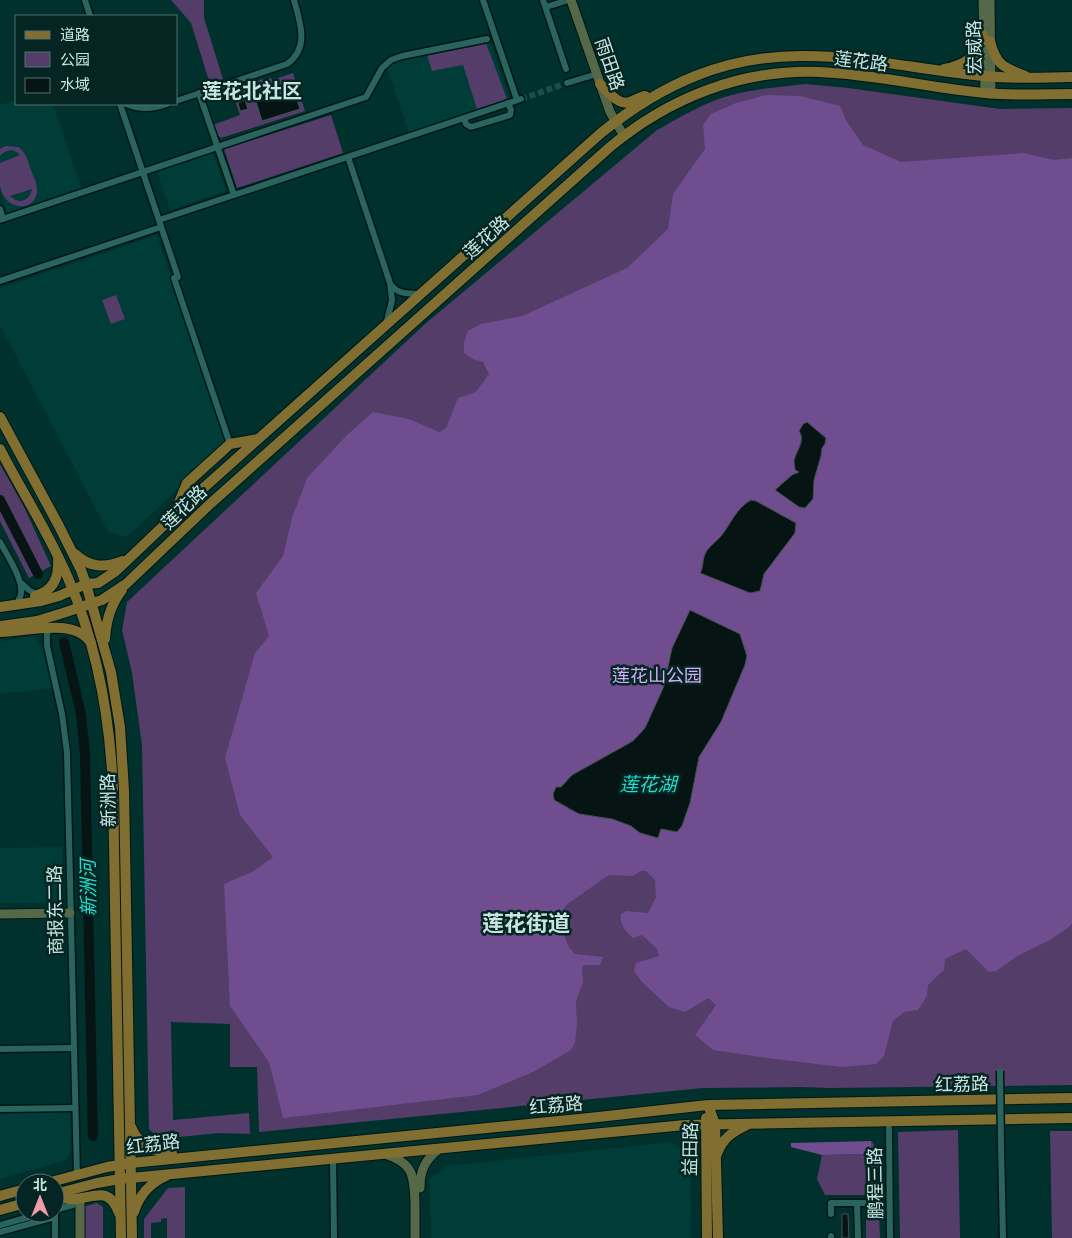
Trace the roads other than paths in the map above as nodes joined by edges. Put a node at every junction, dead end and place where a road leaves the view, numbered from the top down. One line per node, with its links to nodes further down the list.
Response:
1 (85, 0): 9 (street)
2 (296, 0): 20 (street)
3 (483, 0): 25 (street)
4 (543, 0): 8 (street)
5 (570, 0): 8 (street); 14 (street, 雨田路)
6 (983, 0): 11 (street, 宏威路)
7 (990, 0): 11 (street, 宏威路)
8 (546, 7): 12 (street)
9 (90, 15)
10 (487, 38): 32 (street)
11 (987, 38): 13 (main road); 15 (street, 宏威路); 17 (main road)
12 (566, 69)
13 (938, 70): 15 (main road, 莲花路); 21 (main road, 莲花路)
14 (597, 74): 18 (street); 19 (street, 雨田路)
15 (988, 77): 17 (main road, 莲花路); 22 (street, 宏威路)
16 (1072, 77): 17 (main road, 莲花路)
17 (1030, 78)
18 (567, 83)
19 (600, 84): 21 (main road); 30 (street, 雨田路)
20 (199, 93): 24 (street); 32 (street)
21 (658, 93): 30 (main road, 莲花路)
22 (988, 93): 23 (main road, 莲花路); 31 (main road, 莲花路)
23 (1072, 94)
24 (178, 100)
25 (508, 103): 29 (street); 29 (street)
26 (120, 105): 34 (street)
27 (130, 105): 28 (street)
28 (162, 105)
29 (464, 118): 33 (street)
30 (615, 122): 31 (street, 雨田路); 42 (main road, 莲花路)
31 (624, 136): 53 (main road, 莲花路)
32 (218, 147): 34 (street); 35 (street)
33 (348, 157): 35 (street); 41 (street)
34 (143, 172): 37 (street); 38 (street)
35 (234, 195): 38 (street)
36 (0, 210): 37 (street)
37 (2, 219)
38 (159, 220): 39 (street)
39 (161, 227): 40 (street); 46 (street)
40 (0, 281)
41 (390, 283): 42 (street); 43 (street)
42 (421, 294): 43 (main road, 莲花路)
43 (385, 326): 45 (main road, 莲花路)
44 (0, 417): 50 (main road, 新洲路)
45 (258, 439): 46 (main road); 48 (main road, 莲花路)
46 (230, 444): 48 (main road)
47 (0, 449): 51 (main road, 新洲路)
48 (173, 517): 52 (main road, 莲花路)
49 (0, 542): 54 (street)
50 (71, 550): 52 (main road); 55 (main road, 新洲路)
51 (58, 557): 56 (main road, 新洲路); 57 (main road)
52 (129, 559): 55 (main road, 莲花路)
53 (134, 578): 59 (main road, 莲花路); 66 (main road)
54 (20, 582): 57 (street); 58 (street)
55 (86, 584): 56 (main road, 莲花路); 59 (main road, 新洲路)
56 (73, 590): 60 (main road, 莲花路); 61 (main road, 新洲路)
57 (38, 595): 58 (main road)
58 (19, 600): 60 (main road)
59 (92, 602): 61 (main road, 莲花路); 66 (main road, 新洲路)
60 (1, 607)
61 (80, 607): 62 (main road, 莲花路); 68 (main road, 新洲路)
62 (0, 626)
63 (52, 628): 64 (main road); 67 (street, 商报东二路); 68 (main road)
64 (32, 630): 65 (main road); 67 (street, 商报东二路)
65 (0, 632)
66 (105, 645): 79 (main road, 新洲路)
67 (47, 646): 69 (street, 商报东二路)
68 (93, 647): 88 (main road, 新洲路)
69 (70, 913): 70 (street); 71 (street, 商报东二路)
70 (0, 914)
71 (73, 1048): 72 (street); 76 (street, 商报东二路)
72 (0, 1049)
73 (1000, 1071): 122 (street, bridge)
74 (1072, 1098): 75 (main road, 红荔路)
75 (708, 1105): 80 (main road, 益田路); 85 (main road, 红荔路)
76 (74, 1108): 77 (street); 90 (street, 商报东二路)
77 (0, 1109)
78 (1072, 1118): 81 (main road, 红荔路)
79 (130, 1124): 85 (main road); 88 (main road, 新洲路)
80 (710, 1124): 81 (main road, 红荔路); 83 (main road, 红荔路); 86 (main road, 益田路); 118 (main road, 益田路)
81 (749, 1124): 86 (main road)
82 (889, 1128): 121 (street, 鹏程三路)
83 (439, 1149): 84 (main road, 红荔路); 117 (street)
84 (385, 1154): 87 (main road, 红荔路); 116 (street)
85 (196, 1155): 88 (main road, 红荔路)
86 (716, 1157): 119 (main road, 益田路)
87 (333, 1159): 89 (main road, 红荔路); 115 (street)
88 (125, 1163): 90 (main road, 红荔路); 92 (main road, 新洲路)
89 (172, 1174): 92 (main road, 红荔路); 108 (main road)
90 (77, 1175): 91 (main road, 红荔路)
91 (65, 1178)
92 (125, 1178): 94 (main road, 红荔路); 104 (main road, 新洲路); 108 (main road, 新洲路)
93 (15, 1192): 95 (main road)
94 (65, 1192)
95 (0, 1196)
96 (65, 1198): 97 (main road)
97 (75, 1201): 101 (street); 104 (main road); 112 (street)
98 (879, 1202): 99 (street)
99 (858, 1203): 103 (street); 120 (street)
100 (15, 1206): 102 (main road)
101 (65, 1206)
102 (0, 1210)
103 (830, 1214)
104 (121, 1220): 113 (main road, 新洲路)
105 (15, 1221): 109 (street)
106 (25, 1223): 110 (street)
107 (55, 1223): 111 (street)
108 (132, 1223): 114 (main road, 新洲路)
109 (0, 1225)
110 (0, 1232)
111 (55, 1238)
112 (80, 1238)
113 (121, 1238)
114 (132, 1238)
115 (334, 1238)
116 (415, 1238)
117 (421, 1238)
118 (706, 1238)
119 (718, 1238)
120 (858, 1238)
121 (890, 1238)
122 (1003, 1238)

